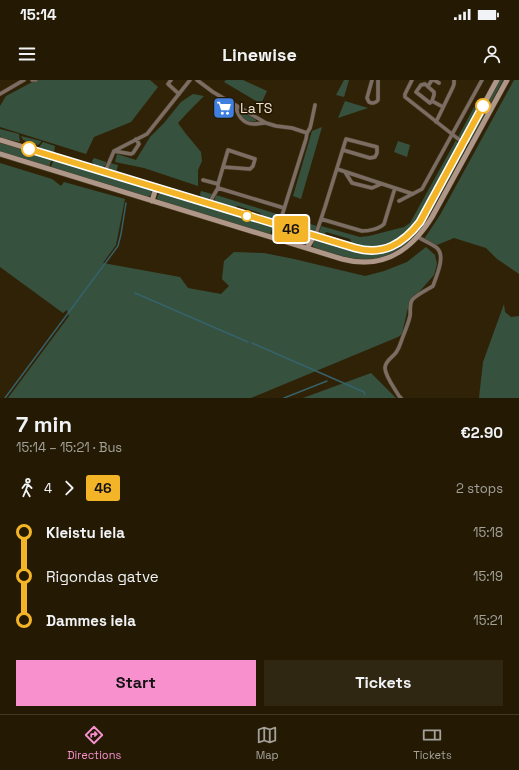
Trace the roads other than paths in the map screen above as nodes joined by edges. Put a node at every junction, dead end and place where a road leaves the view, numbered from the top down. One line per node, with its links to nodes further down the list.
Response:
1 (24, 80): 17 (street)
2 (32, 80): 3 (street)
3 (36, 80)
4 (171, 80): 18 (street)
5 (190, 80): 18 (street)
6 (197, 80): 20 (street)
7 (372, 80): 8 (street)
8 (378, 80)
9 (412, 80): 23 (street)
10 (433, 80): 15 (street); 16 (street)
11 (454, 80): 22 (street)
12 (482, 80): 26 (street)
13 (497, 80): 29 (main road)
14 (507, 80): 30 (main road)
15 (439, 83)
16 (428, 86): 19 (street); 19 (street)
17 (0, 94)
18 (179, 94): 27 (street)
19 (432, 100): 22 (street)
20 (235, 105): 24 (street); 24 (street)
21 (314, 105): 25 (street)
22 (443, 107): 23 (street)
23 (436, 122): 26 (street)
24 (266, 123): 25 (street)
25 (306, 133): 47 (street)
26 (452, 135): 29 (street); 43 (street)
27 (136, 139): 32 (street); 32 (street)
28 (0, 140): 36 (main road)
29 (463, 142): 30 (main road); 50 (main road)
30 (470, 146): 51 (main road)
31 (343, 150): 31 (street); 35 (street)
32 (114, 151): 36 (street)
33 (0, 154): 44 (main road)
34 (223, 167): 34 (street); 40 (street)
35 (337, 169): 37 (street); 48 (street)
36 (106, 172): 41 (main road)
37 (345, 172): 39 (street); 39 (street)
38 (203, 180): 40 (street)
39 (381, 184): 42 (street)
40 (218, 186): 46 (street); 47 (street)
41 (156, 188): 44 (main road); 46 (main road)
42 (395, 188): 43 (street); 48 (street)
43 (413, 194): 45 (street)
44 (152, 201): 52 (main road)
45 (399, 201)
46 (210, 204): 49 (main road)
47 (284, 208): 49 (street)
48 (321, 219): 50 (street)
49 (279, 225): 50 (main road)
50 (314, 236): 52 (main road)
51 (418, 237): 52 (main road); 53 (street)
52 (308, 248)
53 (401, 398)

